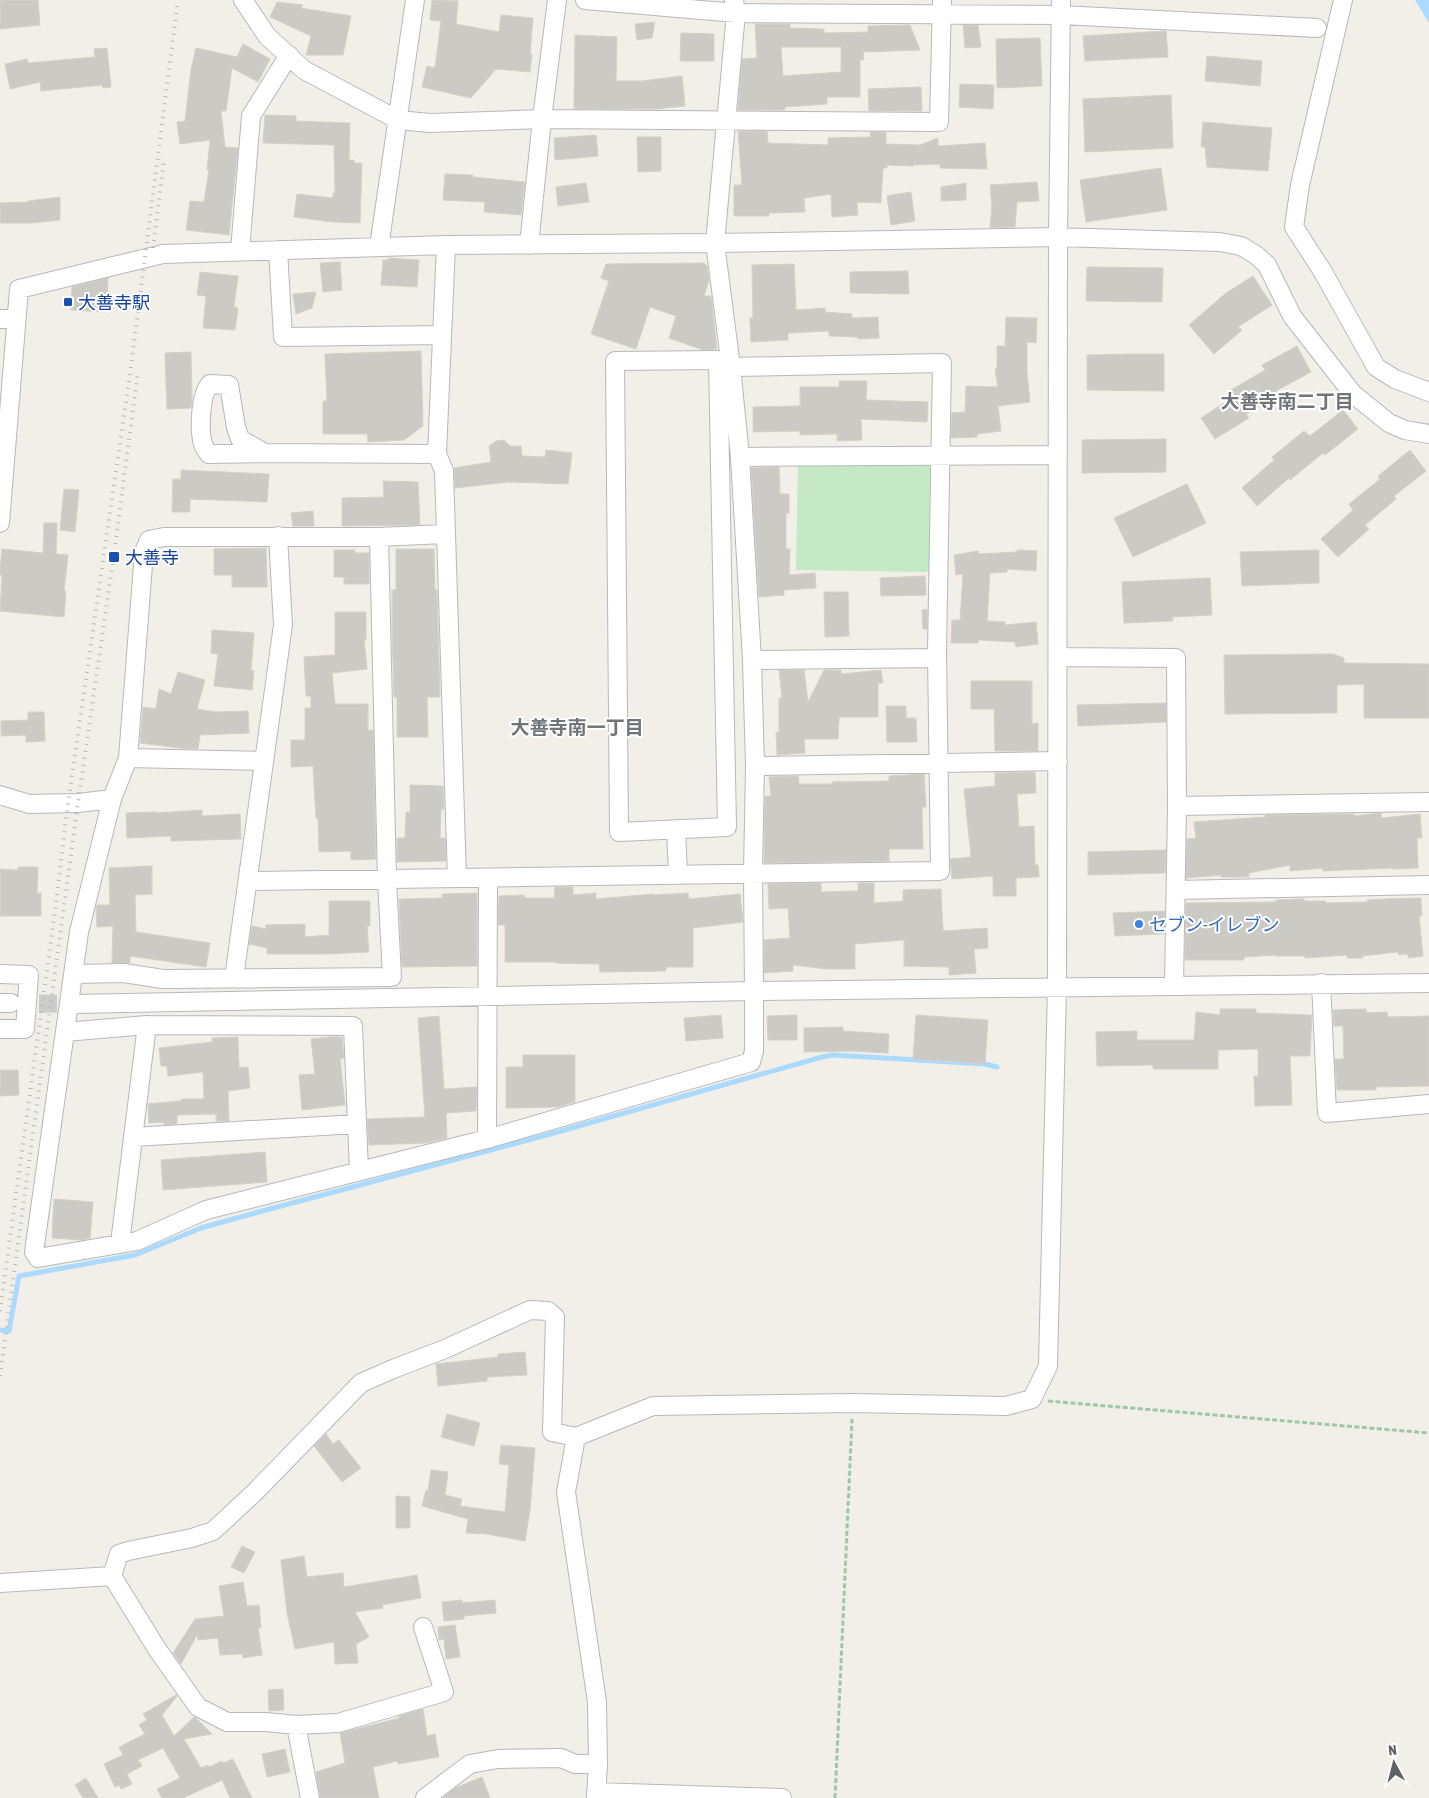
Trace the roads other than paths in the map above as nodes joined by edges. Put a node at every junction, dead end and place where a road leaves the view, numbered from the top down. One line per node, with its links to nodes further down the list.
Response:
1 (243, 0): 10 (street)
2 (415, 0): 11 (street)
3 (558, 0): 12 (street)
4 (585, 0): 6 (street)
5 (1343, 0): 24 (street)
6 (735, 7): 7 (street); 13 (street)
7 (942, 7): 8 (street); 13 (street)
8 (1061, 8): 9 (street); 14 (street)
9 (1317, 28)
10 (289, 55): 11 (street); 20 (street)
11 (398, 120): 12 (street); 18 (street)
12 (542, 120): 13 (street); 17 (street)
13 (725, 122): 15 (street)
14 (1058, 238): 15 (street); 25 (street); 28 (street)
15 (715, 243): 17 (street); 23 (street)
16 (446, 245): 17 (street); 18 (street); 22 (street)
17 (529, 245)
18 (379, 247): 19 (street)
19 (278, 250): 20 (street); 22 (street)
20 (240, 251): 21 (street)
21 (8, 319): 31 (street)
22 (442, 335): 27 (street)
23 (732, 366): 29 (street); 30 (street)
24 (1429, 392)
25 (1429, 434)
26 (265, 453): 26 (street); 27 (street)
27 (437, 454): 32 (street)
28 (1058, 455): 29 (street); 35 (street)
29 (941, 456): 30 (street); 36 (street)
30 (740, 457): 37 (street)
31 (0, 523)
32 (445, 534): 34 (street); 50 (street)
33 (278, 536): 34 (street); 38 (street); 39 (street)
34 (379, 536): 52 (street)
35 (1058, 657): 40 (street); 46 (street)
36 (937, 658): 37 (street); 41 (street)
37 (752, 660): 42 (street)
38 (128, 758): 39 (street); 44 (street)
39 (264, 761): 53 (street)
40 (1058, 761): 41 (street); 62 (street)
41 (940, 762): 42 (street); 48 (street)
42 (755, 766): 48 (street)
43 (0, 795): 44 (street)
44 (112, 799): 57 (street)
45 (1429, 802): 46 (street)
46 (1177, 806): 55 (street)
47 (676, 829): 47 (street); 49 (street)
48 (753, 873): 49 (street); 63 (street)
49 (678, 874): 51 (street)
50 (457, 878): 51 (street); 52 (street)
51 (488, 878): 64 (street)
52 (387, 879): 53 (street); 58 (street)
53 (248, 880): 58 (street)
54 (1429, 885): 55 (street)
55 (1176, 890): 61 (street)
56 (0, 974): 67 (street)
57 (73, 974): 58 (street); 68 (street)
58 (234, 978)
59 (1429, 983): 60 (street)
60 (1321, 984): 61 (street); 69 (street)
61 (1174, 986): 62 (street)
62 (1057, 988): 63 (street); 75 (street)
63 (754, 991): 64 (street); 72 (street)
64 (487, 997): 65 (street); 72 (street)
65 (75, 1004)
66 (147, 1025): 68 (street); 70 (street); 71 (street)
67 (0, 1029)
68 (65, 1032): 74 (street)
69 (1429, 1104)
70 (357, 1124): 71 (street); 73 (street)
71 (134, 1137): 74 (street)
72 (487, 1139): 73 (street)
73 (360, 1171): 74 (street)
74 (120, 1243)
75 (576, 1437): 76 (street); 80 (street)
76 (112, 1576): 77 (street); 79 (street)
77 (0, 1583)
78 (424, 1628): 79 (street)
79 (296, 1725): 82 (street)
80 (598, 1764): 81 (street); 83 (street)
81 (596, 1795): 84 (street)
82 (310, 1798)
83 (425, 1798)
84 (782, 1798)

